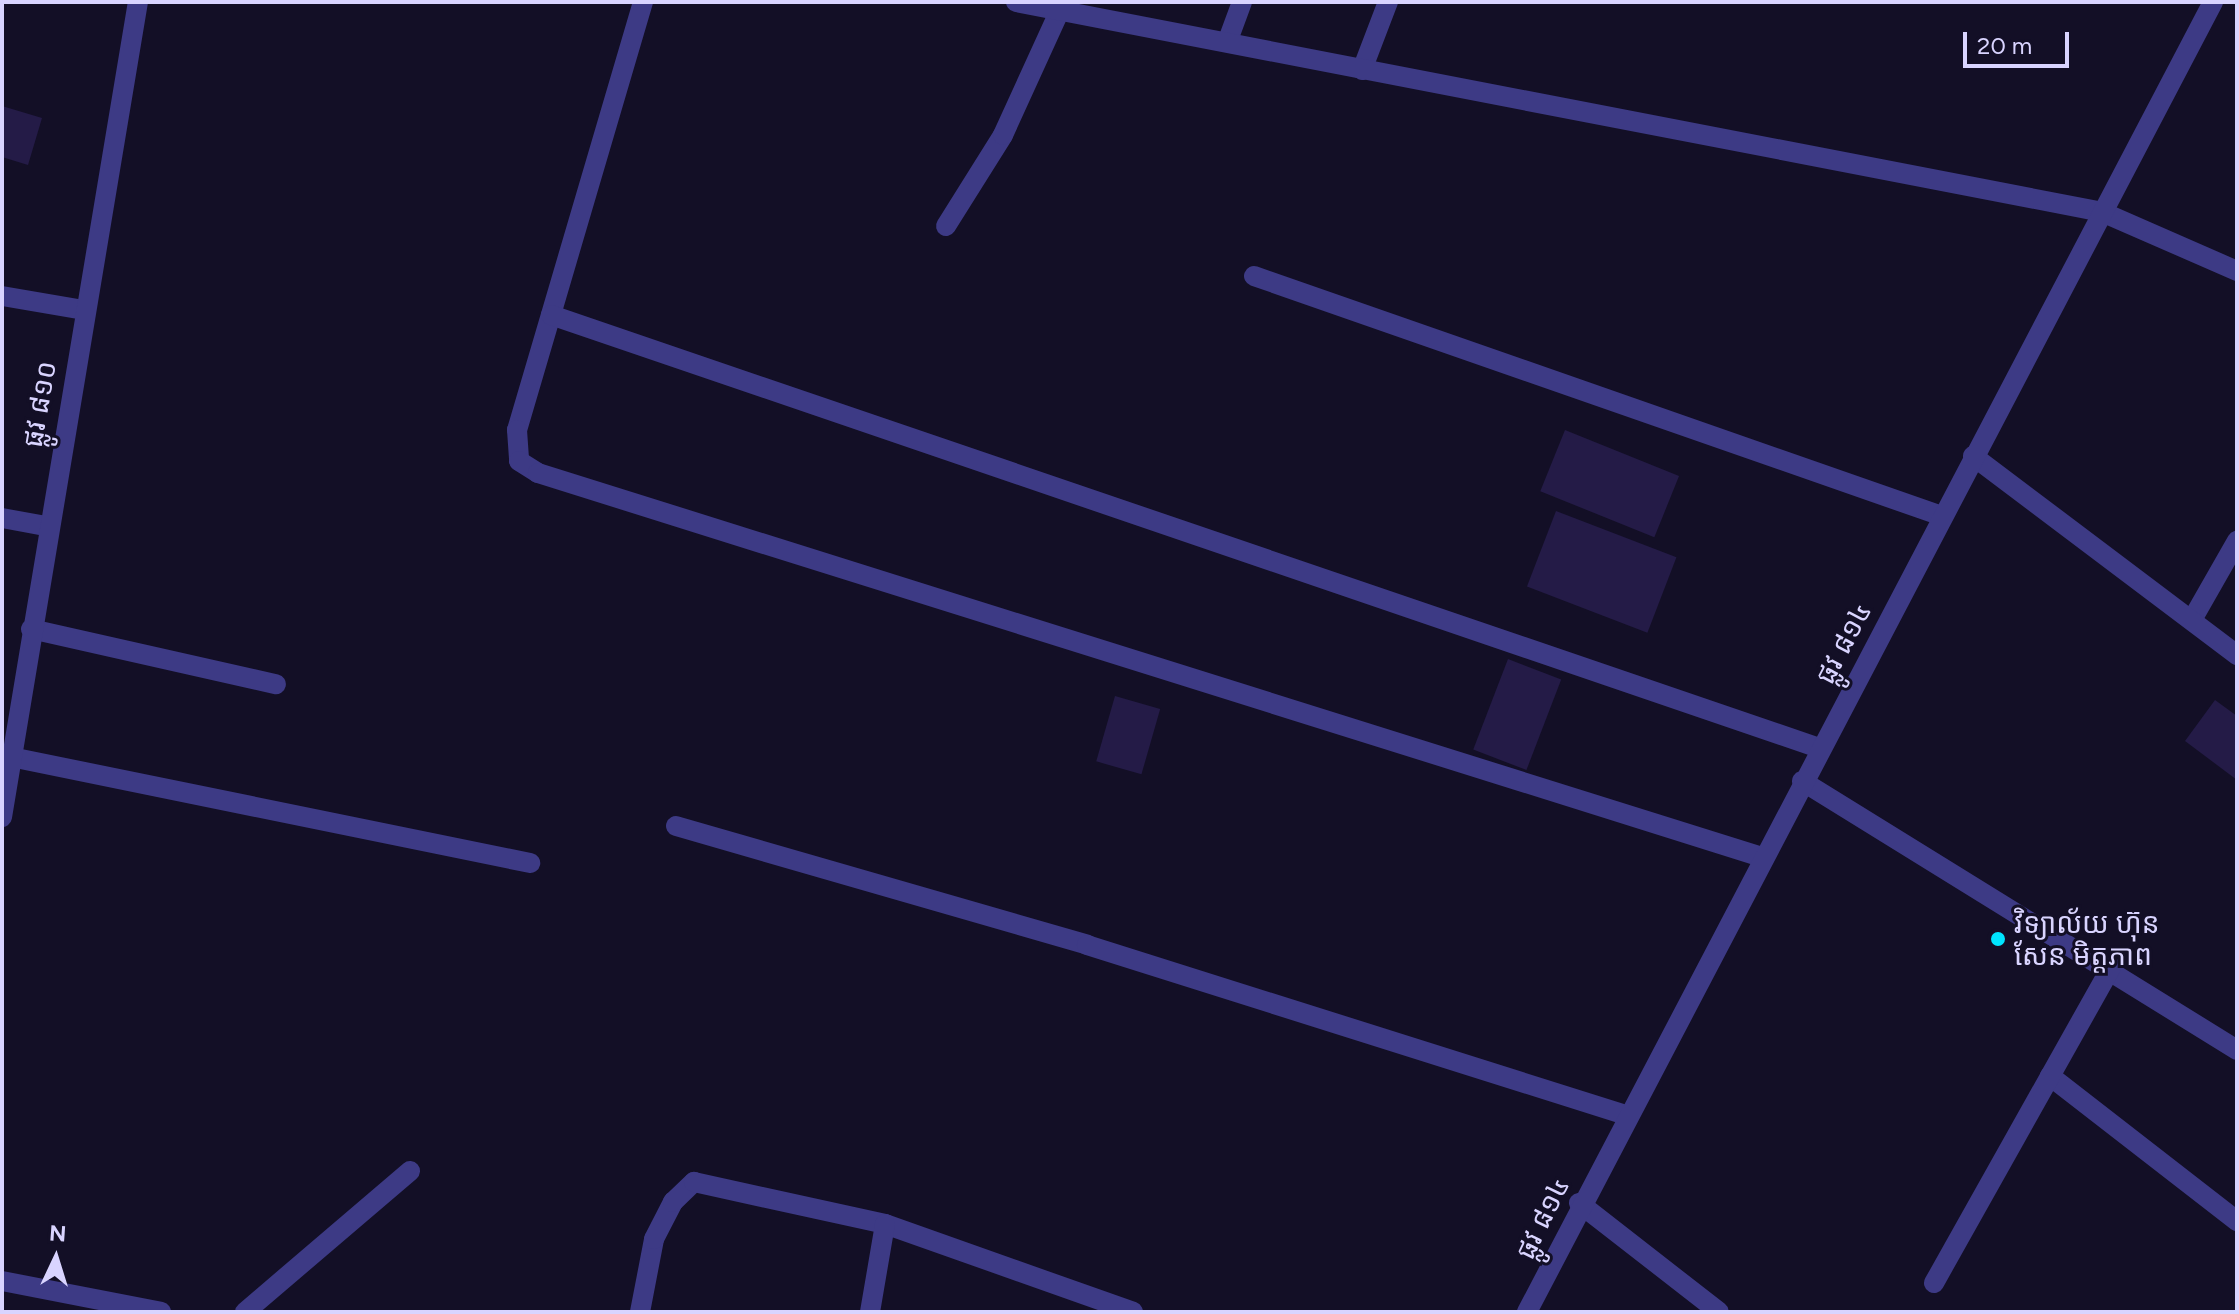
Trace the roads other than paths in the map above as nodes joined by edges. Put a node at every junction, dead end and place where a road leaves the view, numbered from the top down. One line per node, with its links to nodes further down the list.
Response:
1 (138, 2): 15 (street, ផ្លូវ ៨១០)
2 (643, 2): 16 (street)
3 (1016, 2): 7 (street)
4 (1242, 2): 8 (street)
5 (1388, 2): 9 (street)
6 (2213, 2): 10 (street, ផ្លូវ ៨១៤)
7 (1062, 6): 8 (street); 11 (street)
8 (1228, 40): 9 (street)
9 (1362, 70): 10 (street)
10 (2102, 212): 12 (street); 17 (street, ផ្លូវ ៨១៤)
11 (946, 226)
12 (2237, 271)
13 (1254, 276): 18 (street)
14 (2, 296): 15 (street)
15 (84, 310): 20 (street, ផ្លូវ ៨១០)
16 (551, 315): 26 (street); 31 (street)
17 (1973, 456): 18 (street, ផ្លូវ ៨១៤); 22 (street)
18 (1942, 516): 26 (street, ផ្លូវ ៨១៤)
19 (2, 518): 20 (street)
20 (46, 526): 23 (street, ផ្លូវ ៨១០)
21 (2237, 541): 22 (street)
22 (2193, 618): 24 (street)
23 (31, 629): 25 (street); 27 (street, ផ្លូវ ៨១០)
24 (2237, 655)
25 (276, 684)
26 (1819, 748): 28 (street, ផ្លូវ ៨១៤)
27 (11, 757): 29 (street, ផ្លូវ ៨១០); 32 (street)
28 (1802, 781): 31 (street, ផ្លូវ ៨១៤); 33 (street)
29 (2, 817)
30 (676, 826): 36 (street)
31 (1762, 857): 36 (street, ផ្លូវ ៨១៤)
32 (530, 863)
33 (2111, 967): 34 (street); 35 (street)
34 (2237, 1050)
35 (2050, 1076): 39 (street); 42 (street)
36 (1626, 1115): 38 (street, ផ្លូវ ៨១៤)
37 (410, 1171): 44 (street)
38 (1579, 1203): 48 (street, ផ្លូវ ៨១៤); 49 (street)
39 (2237, 1221)
40 (885, 1224): 45 (street); 46 (street); 47 (street)
41 (2, 1281): 43 (street)
42 (1934, 1283)
43 (161, 1312)
44 (245, 1312)
45 (640, 1312)
46 (870, 1312)
47 (1133, 1312)
48 (1527, 1312)
49 (1719, 1312)

